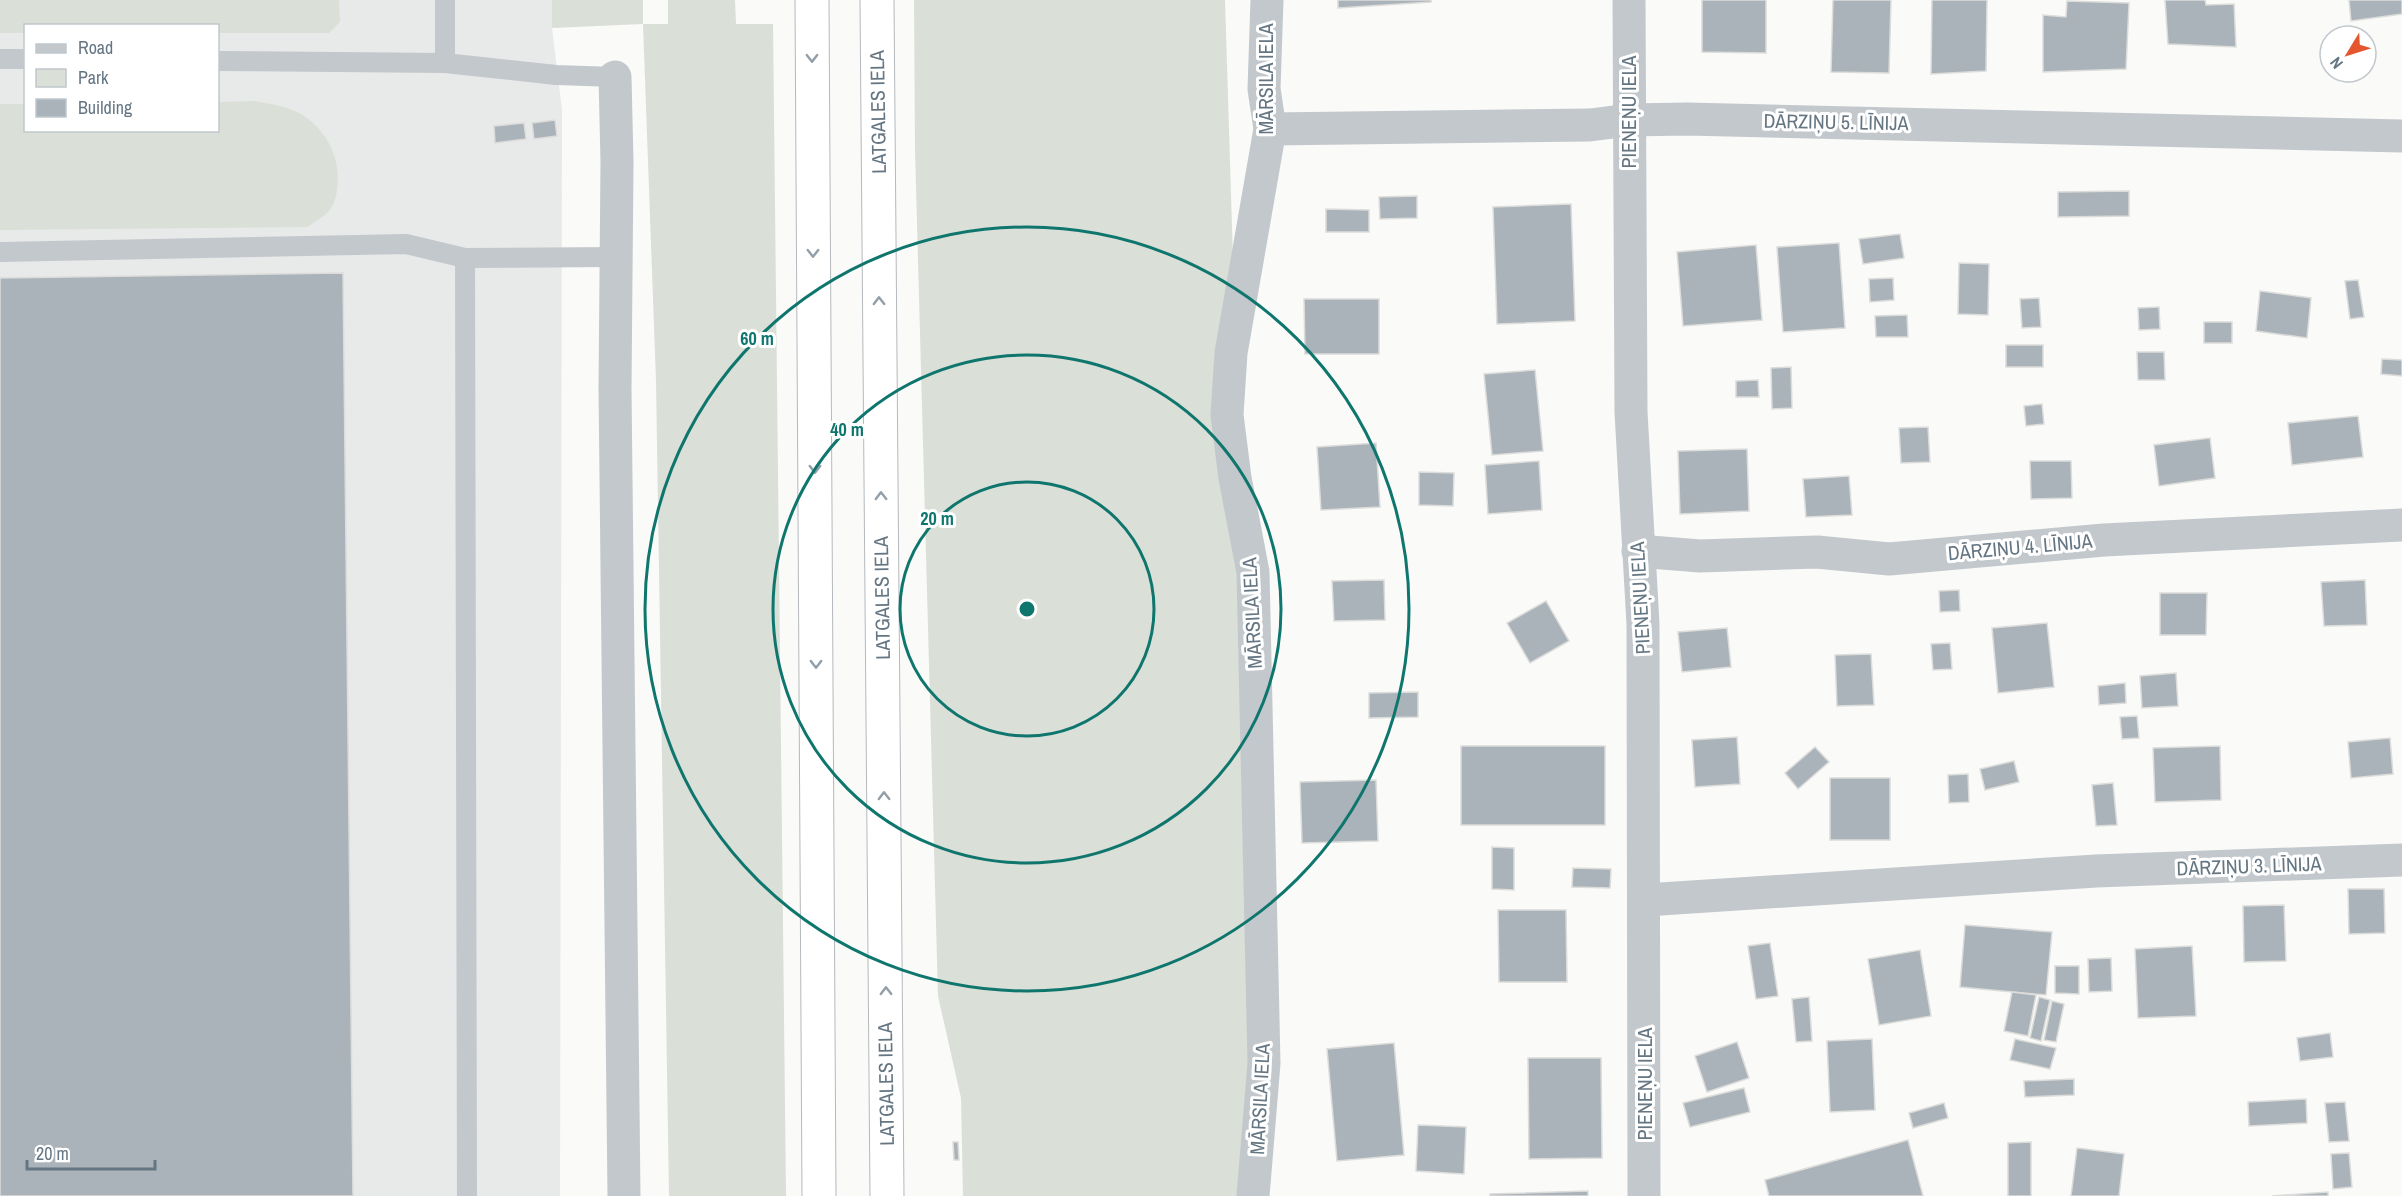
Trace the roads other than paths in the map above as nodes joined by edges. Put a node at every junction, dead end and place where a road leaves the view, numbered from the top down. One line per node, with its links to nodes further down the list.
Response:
1 (445, 0): 9 (lane)
2 (812, 0): 23 (highway, one-way to 23)
3 (877, 0): 24 (highway, LATGALES IELA, one-way to 3)
4 (1267, 0): 12 (street, MĀRSILA IELA)
5 (1629, 0): 11 (street, PIENEŅU IELA)
6 (0, 59): 7 (lane)
7 (24, 59)
8 (219, 61): 9 (lane)
9 (445, 63): 10 (lane)
10 (615, 77): 15 (street)
11 (1629, 120): 12 (street, DĀRZIŅU 5. LĪNIJA); 13 (street, DĀRZIŅU 5. LĪNIJA); 18 (street, PIENEŅU IELA)
12 (1270, 129): 25 (street, MĀRSILA IELA)
13 (2402, 136)
14 (0, 252): 16 (lane)
15 (616, 257): 16 (lane); 22 (street)
16 (465, 258): 21 (lane)
17 (2402, 525): 18 (street, DĀRZIŅU 4. LĪNIJA)
18 (1638, 551): 20 (street, PIENEŅU IELA)
19 (2402, 860): 20 (street, DĀRZIŅU 3. LĪNIJA)
20 (1645, 900): 26 (street, PIENEŅU IELA)
21 (467, 1196)
22 (624, 1196)
23 (819, 1196)
24 (887, 1196)
25 (1254, 1196)
26 (1644, 1196)

